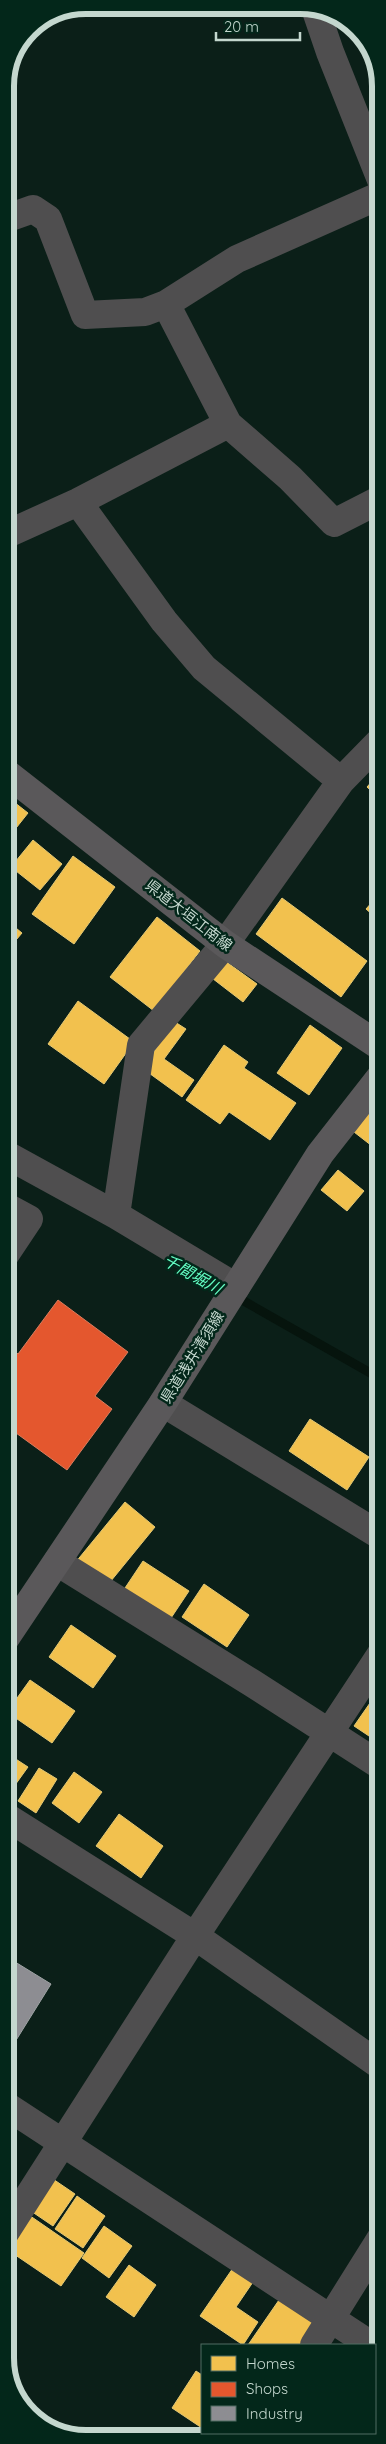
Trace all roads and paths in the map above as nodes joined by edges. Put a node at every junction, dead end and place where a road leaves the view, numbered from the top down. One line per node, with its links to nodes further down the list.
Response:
1 (318, 16): 2 (street)
2 (372, 157)
3 (372, 200): 5 (street)
4 (14, 216): 5 (street)
5 (166, 304): 6 (street)
6 (228, 424): 7 (street); 8 (street)
7 (78, 502): 9 (street); 12 (street)
8 (372, 504)
9 (14, 531)
10 (372, 749): 12 (street)
11 (14, 779): 13 (main road, 県道大垣江南線)
12 (341, 781): 13 (street)
13 (225, 944): 14 (main road, 県道大垣江南線); 18 (street)
14 (372, 1041)
15 (372, 1088): 20 (main road, 県道浅井清須線)
16 (14, 1159): 18 (street)
17 (14, 1211): 19 (street)
18 (116, 1215): 20 (street)
19 (14, 1242)
20 (231, 1296): 21 (main road, 県道浅井清須線)
21 (163, 1404): 22 (street); 23 (main road, 県道浅井清須線)
22 (372, 1531)
23 (57, 1562): 24 (main road, 県道浅井清須線); 26 (street)
24 (14, 1626)
25 (372, 1668): 26 (street)
26 (329, 1732): 27 (street); 29 (street)
27 (372, 1760)
28 (14, 1822): 29 (street)
29 (195, 1936): 30 (street); 32 (street)
30 (372, 2060)
31 (14, 2111): 32 (street)
32 (64, 2142): 33 (street); 35 (street)
33 (14, 2219)
34 (372, 2253): 35 (street)
35 (331, 2319): 36 (street); 37 (street)
36 (315, 2344)
37 (369, 2344)

